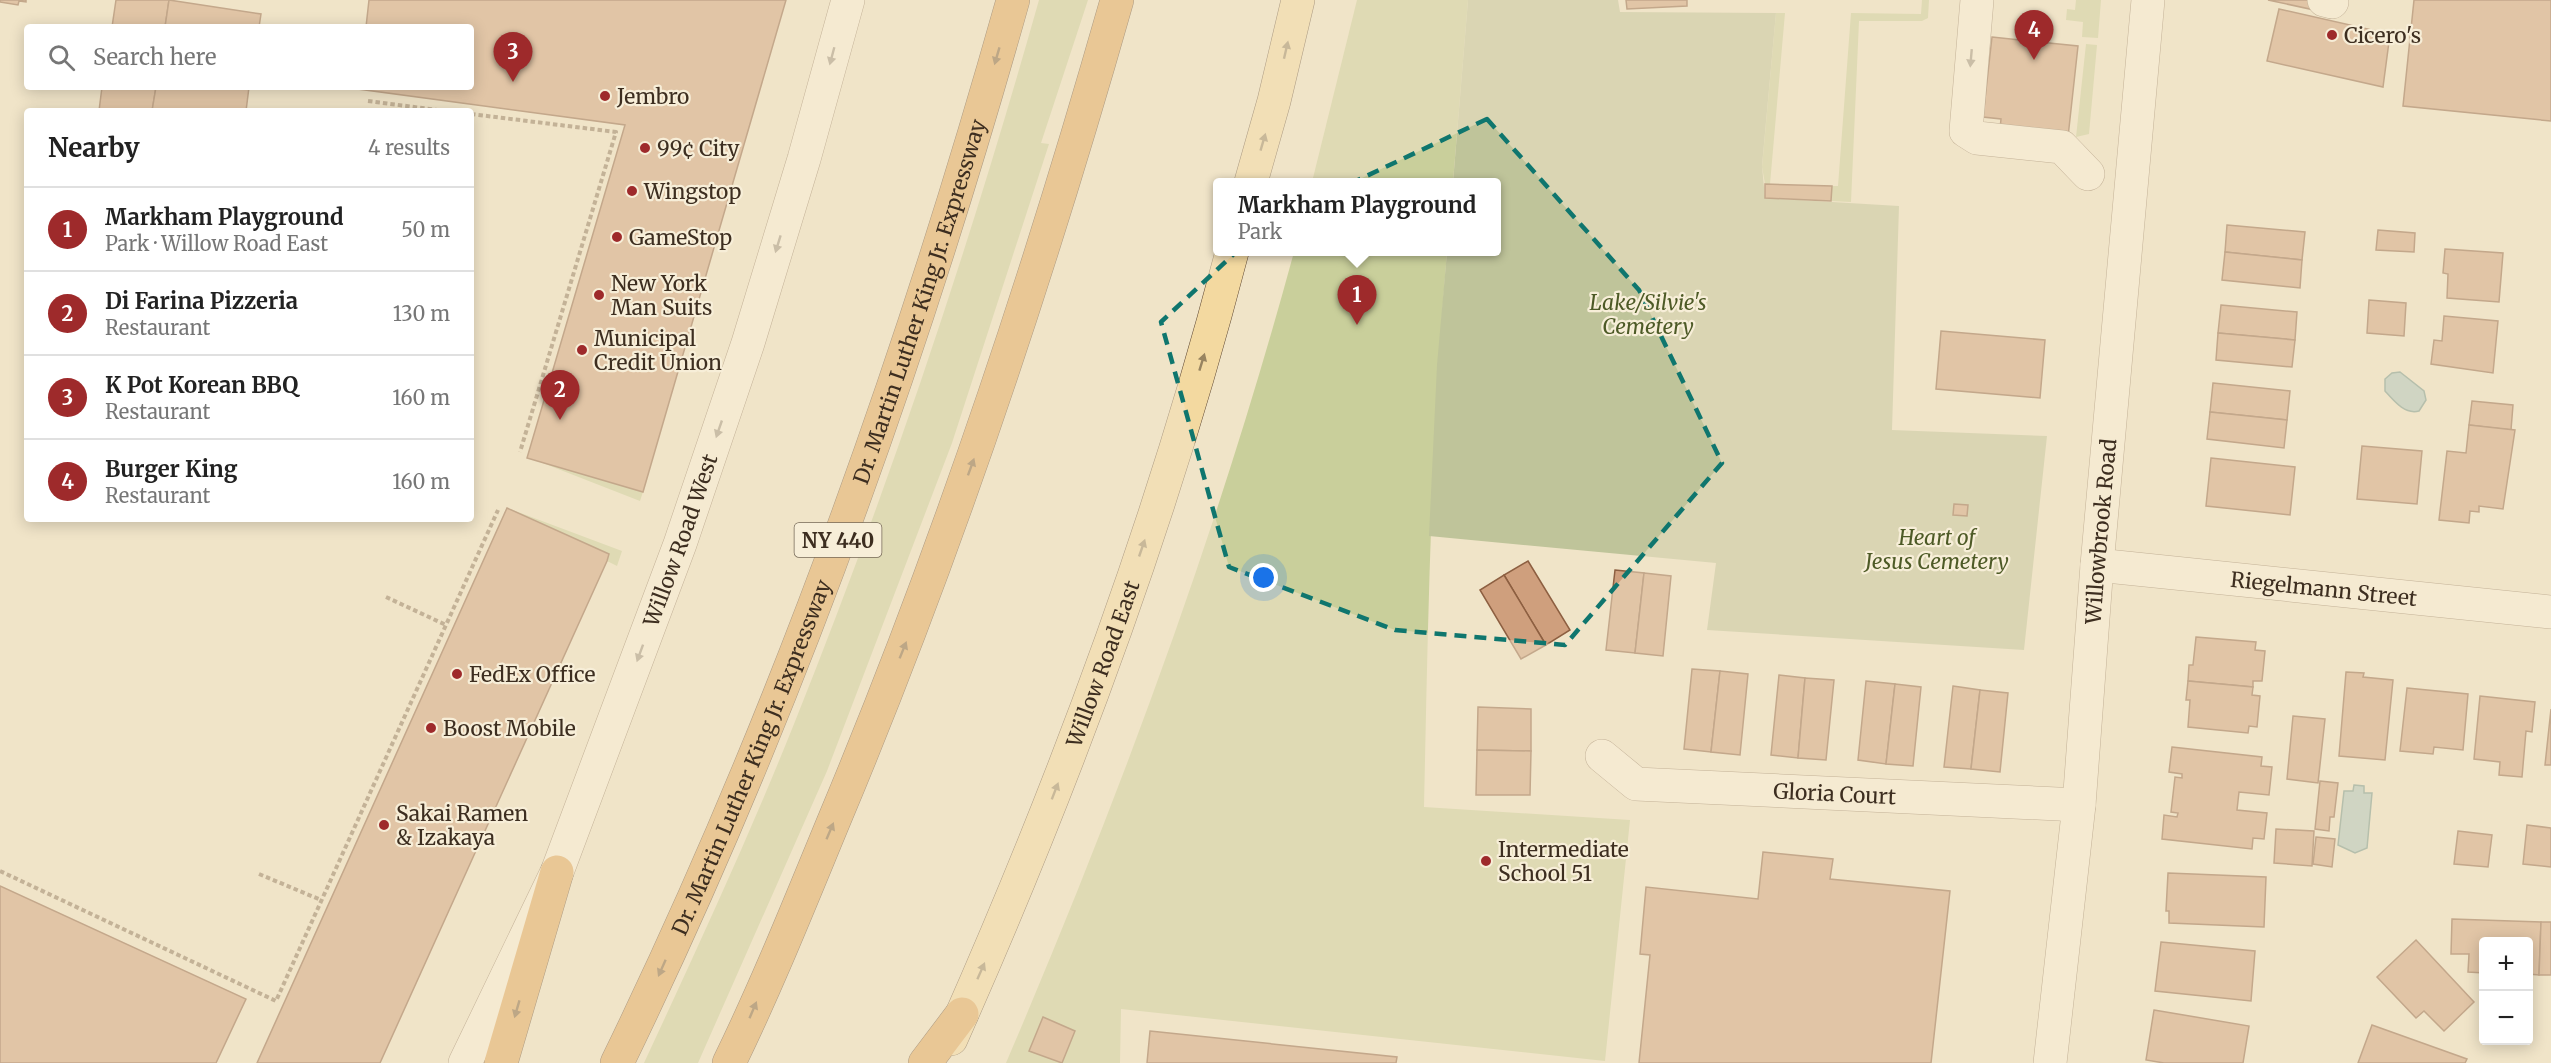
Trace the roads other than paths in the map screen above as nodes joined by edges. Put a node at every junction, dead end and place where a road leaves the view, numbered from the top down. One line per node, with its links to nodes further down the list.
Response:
1 (848, 0): 14 (street, Willow Road West, one-way to 14)
2 (1013, 0): 18 (highway, Dr. Martin Luther King Jr. Expressway / NY 440, one-way to 18)
3 (1117, 0): 19 (highway, one-way to 3)
4 (1298, 0): 8 (main road, one-way to 4)
5 (1977, 0): 7 (street, one-way to 7)
6 (2148, 0): 10 (street, Willowbrook Road)
7 (2088, 174)
8 (1252, 178)
9 (1231, 256): 15 (main road, Willow Road East, one-way to 9)
10 (2097, 565): 11 (street, Riegelmann Street); 13 (street, Willowbrook Road)
11 (2551, 612)
12 (1602, 756): 13 (street, Gloria Court)
13 (2079, 805): 22 (street, Willowbrook Road)
14 (557, 872): 16 (street, Willow Road West); 17 (highway, one-way to 17)
15 (962, 1014): 20 (highway); 21 (main road, Willow Road East)
16 (465, 1063)
17 (501, 1063)
18 (617, 1063)
19 (729, 1063)
20 (925, 1063)
21 (940, 1063)
22 (2050, 1063)

